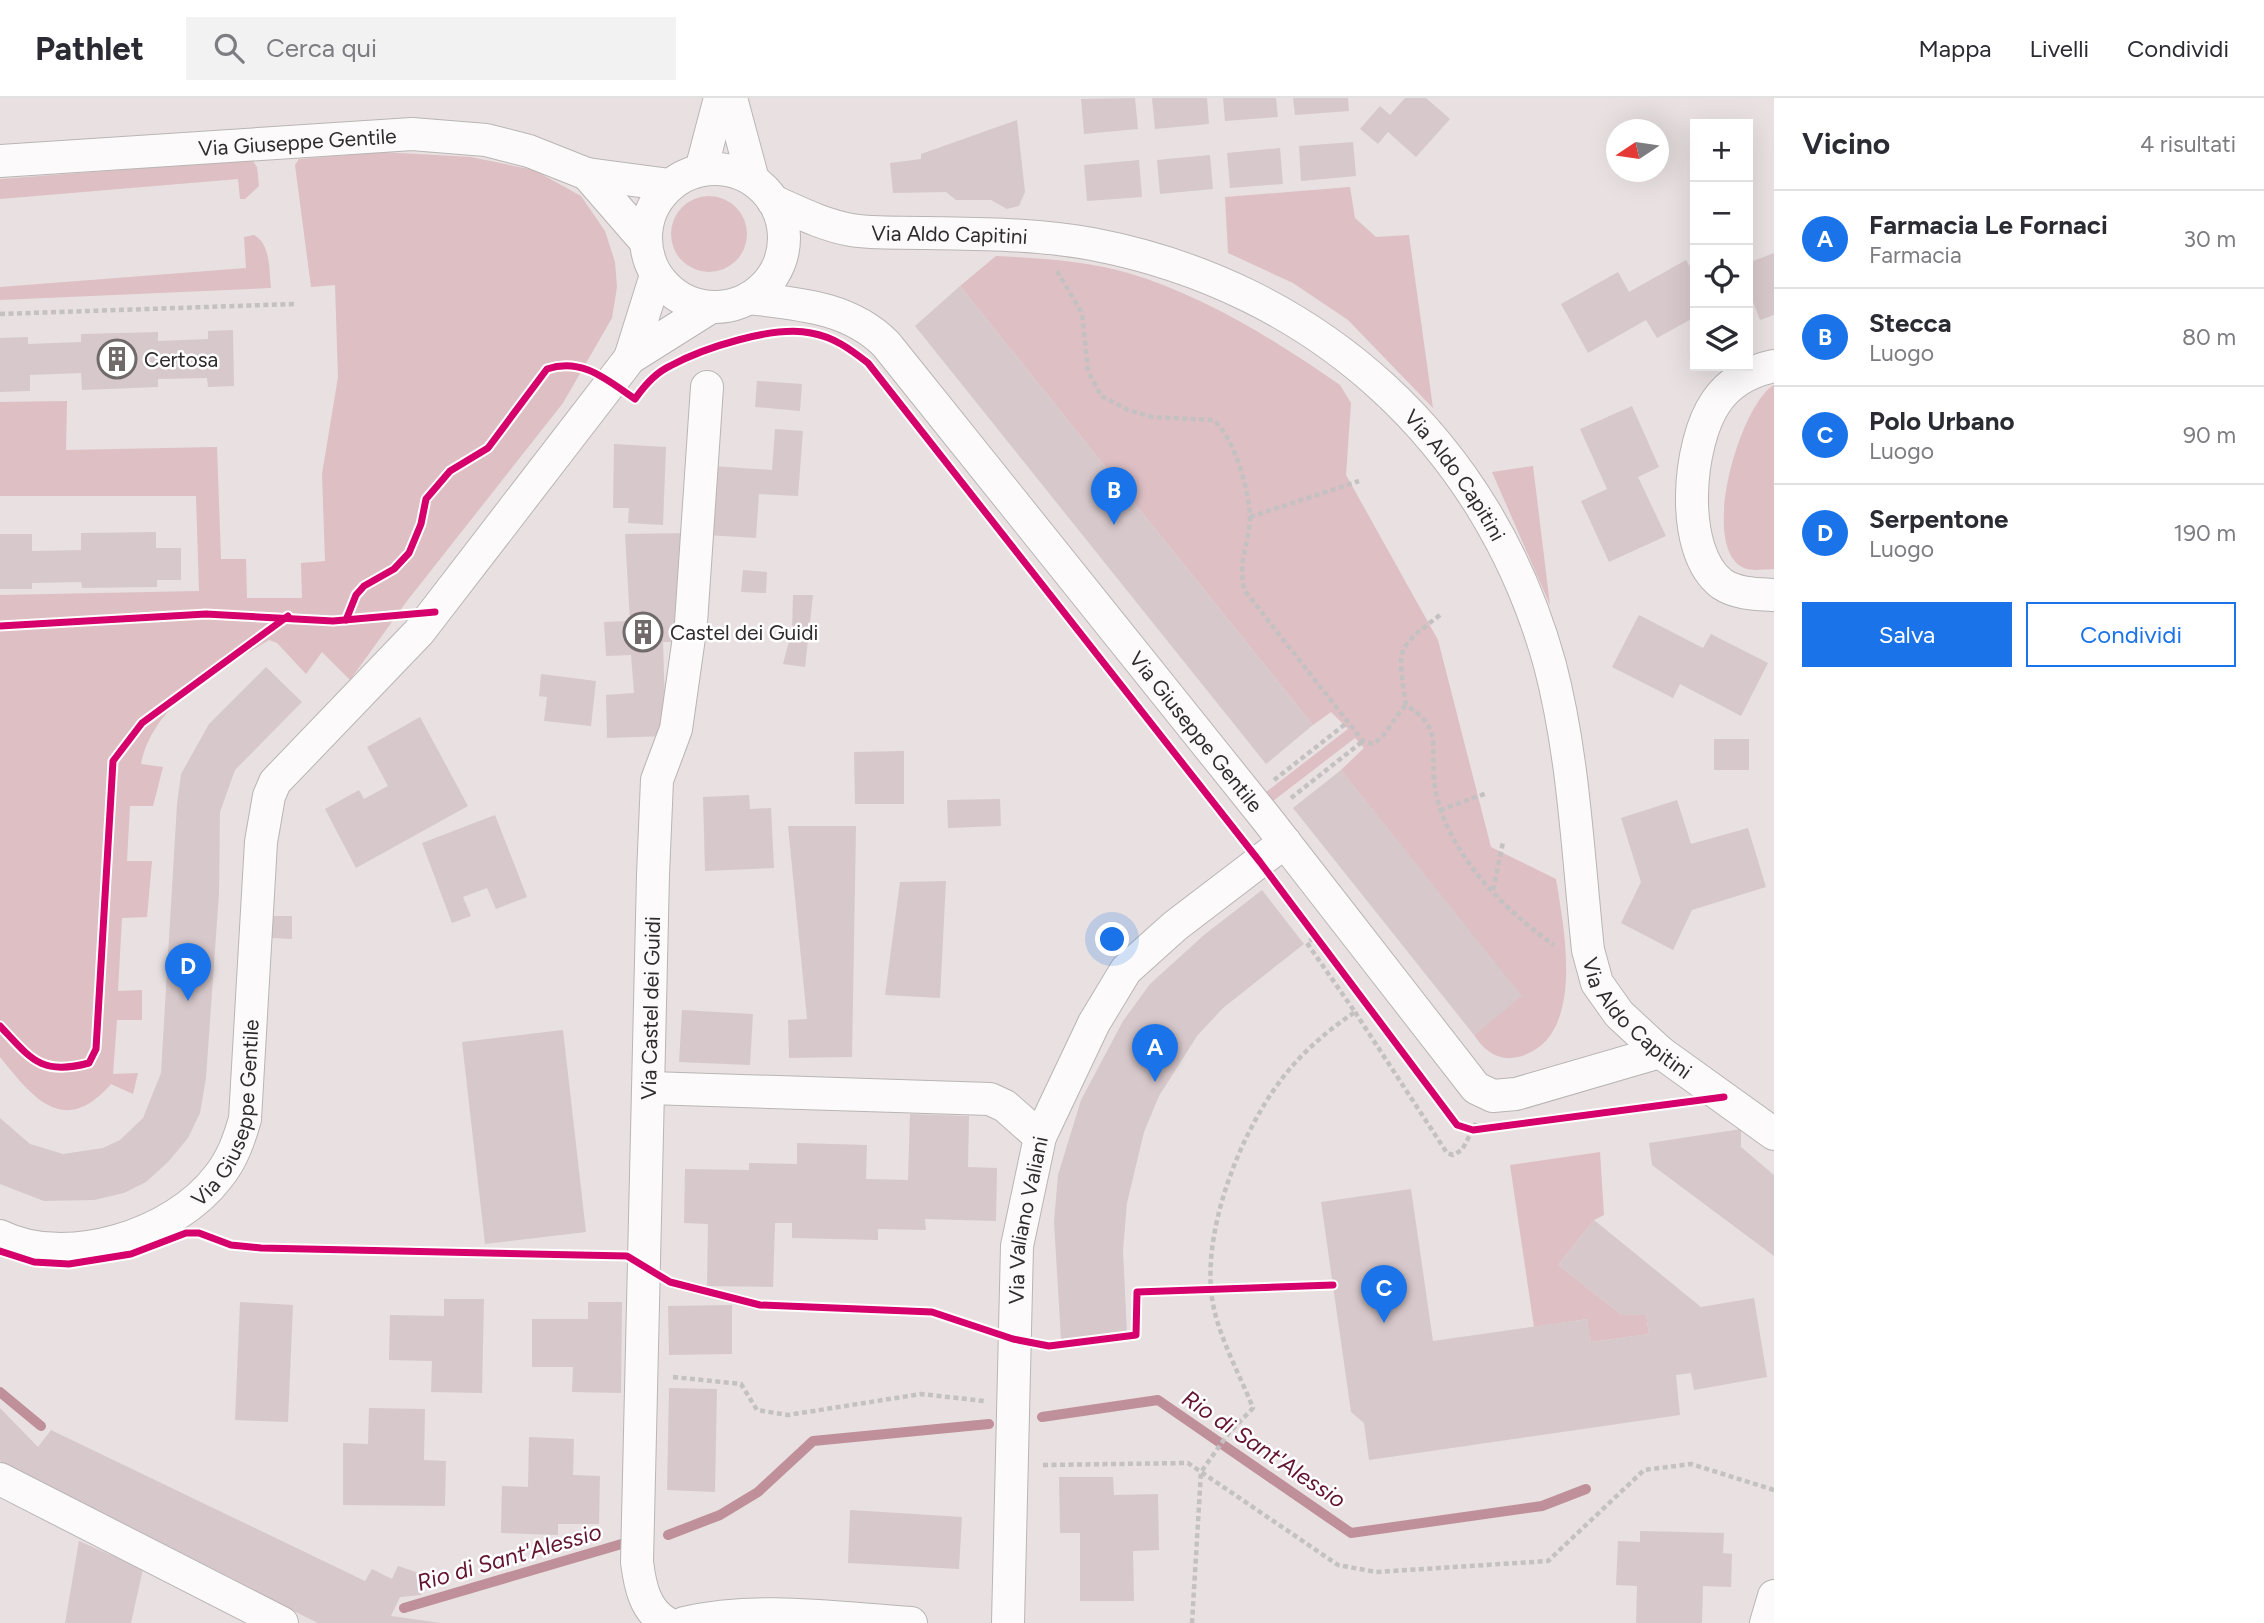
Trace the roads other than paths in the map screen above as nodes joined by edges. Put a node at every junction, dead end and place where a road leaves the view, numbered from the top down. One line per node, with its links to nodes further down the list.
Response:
1 (720, 98): 4 (street)
2 (731, 98): 7 (street)
3 (0, 161): 5 (street, Via Giuseppe Gentile)
4 (701, 170): 6 (street); 7 (street)
5 (587, 174): 6 (street, Via Giuseppe Gentile); 8 (street, Via Giuseppe Gentile)
6 (670, 185): 8 (street)
7 (763, 191): 10 (street); 17 (street, Via Aldo Capitini)
8 (646, 242): 9 (street)
9 (656, 275): 11 (street); 12 (street)
10 (749, 298): 11 (street); 16 (street, Via Giuseppe Gentile)
11 (711, 307): 12 (street)
12 (630, 358): 21 (street, Via Giuseppe Gentile)
13 (1774, 366): 15 (street)
14 (707, 387): 18 (street, Via Castel dei Guidi)
15 (1774, 595)
16 (1285, 842): 17 (street, Via Giuseppe Gentile); 20 (street)
17 (1660, 1052): 19 (street, Via Aldo Capitini)
18 (650, 1088): 20 (street, Via Valiano Valiani); 25 (street, Via Castel dei Guidi)
19 (1774, 1134)
20 (1040, 1137): 28 (street, Via Valiano Valiani)
21 (0, 1236)
22 (0, 1479): 24 (street)
23 (1774, 1596): 29 (street)
24 (279, 1623)
25 (667, 1623)
26 (684, 1623): 27 (street)
27 (911, 1623)
28 (1008, 1623)
29 (1766, 1623)

